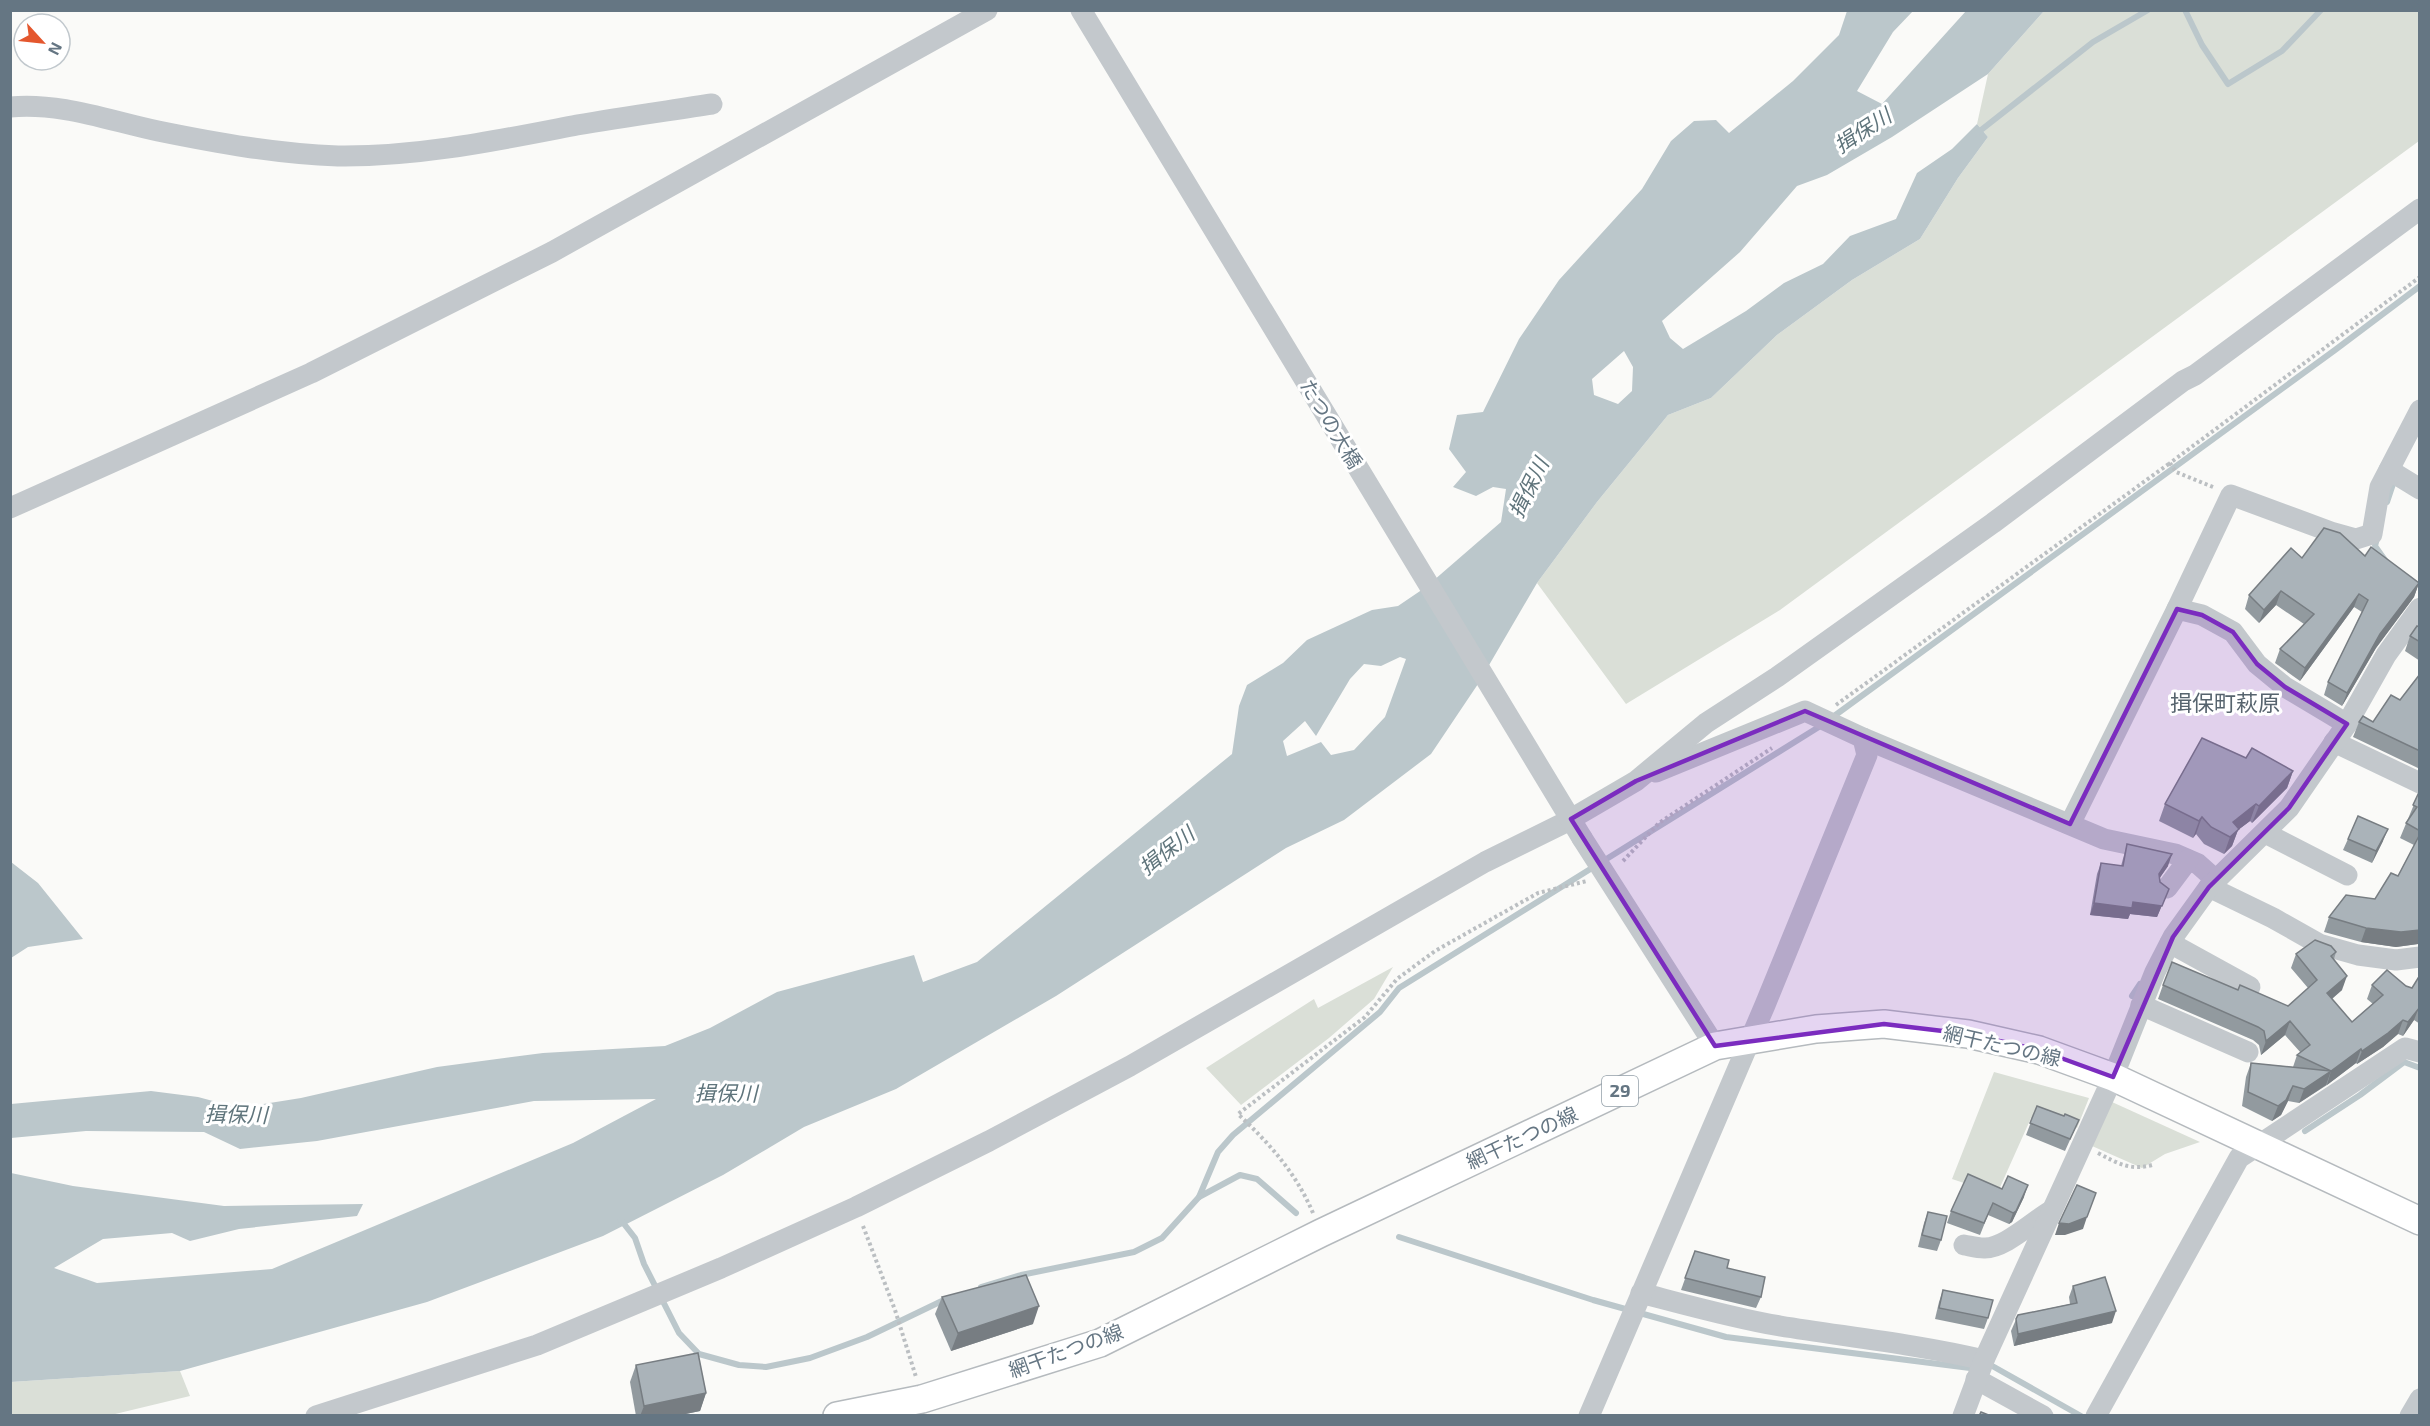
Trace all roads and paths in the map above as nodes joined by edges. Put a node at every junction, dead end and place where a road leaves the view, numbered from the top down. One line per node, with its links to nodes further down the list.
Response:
1 (987, 10): 12 (street)
2 (1081, 10): 35 (street, たつの大橋, bridge)
3 (712, 104): 4 (street)
4 (10, 107)
5 (2420, 209): 20 (street)
6 (2420, 277): 8 (path)
7 (2420, 410): 9 (street)
8 (2170, 464): 11 (path); 15 (path)
9 (2388, 470): 10 (street); 11 (street)
10 (2420, 489)
11 (2230, 495): 14 (street)
12 (10, 508)
13 (2420, 608): 16 (street)
14 (2177, 609): 16 (street); 22 (street)
15 (1818, 717): 17 (street); 20 (street)
16 (2347, 724): 18 (street)
17 (1863, 738): 22 (street); 34 (street)
18 (2334, 742): 21 (street); 23 (street)
19 (1778, 744): 25 (path)
20 (1636, 781): 42 (street)
21 (2420, 783)
22 (2070, 824): 24 (street)
23 (2265, 833): 26 (street); 28 (street)
24 (2188, 860): 28 (street); 29 (street)
25 (1623, 861)
26 (2347, 875)
27 (1589, 880): 45 (path)
28 (2212, 884): 30 (street); 31 (street)
29 (2167, 888)
30 (2170, 943): 32 (street); 33 (street)
31 (2420, 957)
32 (2250, 987)
33 (2140, 1005): 36 (street); 38 (street)
34 (1749, 1042): 35 (main road, 網干たつの線 / 29); 38 (main road, 網干たつの線 / 29); 47 (street)
35 (1715, 1046): 45 (main road, 網干たつの線 / 29)
36 (2248, 1052)
37 (2420, 1052): 40 (street)
38 (2113, 1077): 39 (street); 40 (main road, 網干たつの線 / 29)
39 (2081, 1145): 41 (path); 43 (street)
40 (2259, 1146): 44 (main road, 網干たつの線 / 29); 56 (street)
41 (2152, 1166)
42 (856, 1207): 50 (path); 51 (street)
43 (2051, 1211): 46 (street); 48 (street)
44 (2420, 1221)
45 (1321, 1233): 50 (main road, 網干たつの線 / 29)
46 (1964, 1245)
47 (1641, 1293): 48 (street); 53 (street)
48 (1980, 1370): 54 (street); 55 (street)
49 (2420, 1399): 57 (street)
50 (916, 1407): 52 (main road, 網干たつの線 / 29)
51 (316, 1416)
52 (837, 1416)
53 (1589, 1416)
54 (1963, 1416)
55 (2043, 1416)
56 (2096, 1416)
57 (2410, 1416)

